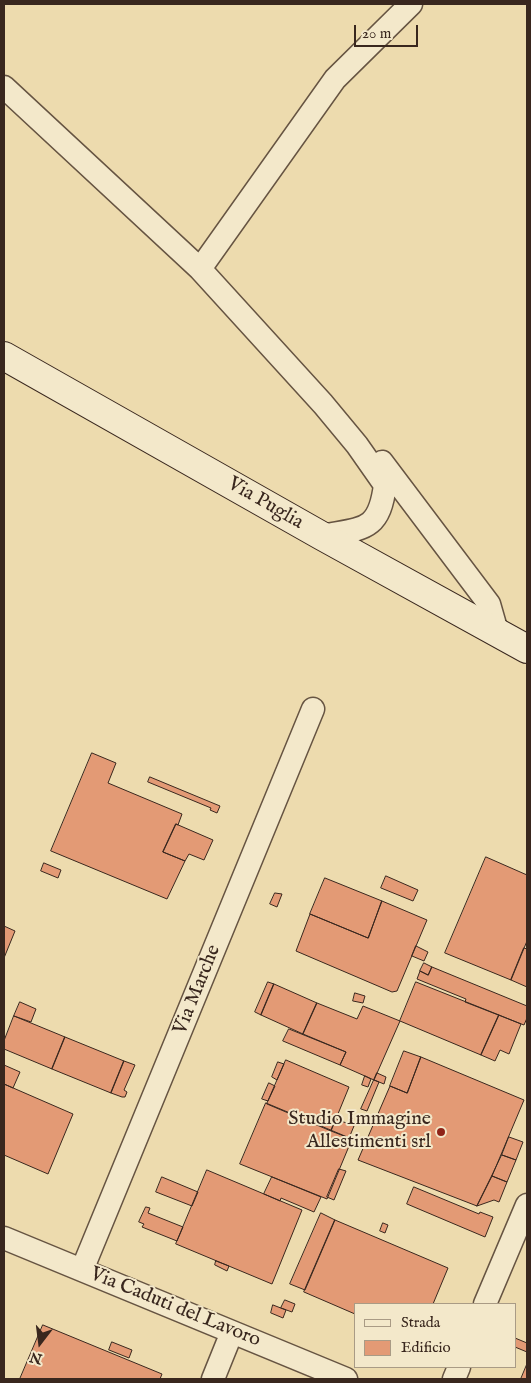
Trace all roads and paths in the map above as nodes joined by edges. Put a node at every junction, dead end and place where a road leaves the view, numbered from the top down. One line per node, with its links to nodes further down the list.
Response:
1 (410, 4): 3 (street)
2 (4, 87): 3 (street)
3 (200, 269): 5 (street)
4 (4, 356): 6 (main road, Via Puglia)
5 (323, 404): 6 (street); 7 (street)
6 (322, 536): 7 (main road, Via Puglia)
7 (497, 632): 8 (main road, Via Puglia)
8 (527, 649)
9 (313, 709): 12 (street, Via Marche)
10 (527, 1204): 13 (street)
11 (4, 1238): 12 (street, Via Caduti del Lavoro)
12 (82, 1270): 14 (street, Via Caduti del Lavoro)
13 (485, 1303)
14 (232, 1332): 15 (street); 16 (street, Via Caduti del Lavoro)
15 (213, 1379)
16 (346, 1379)

